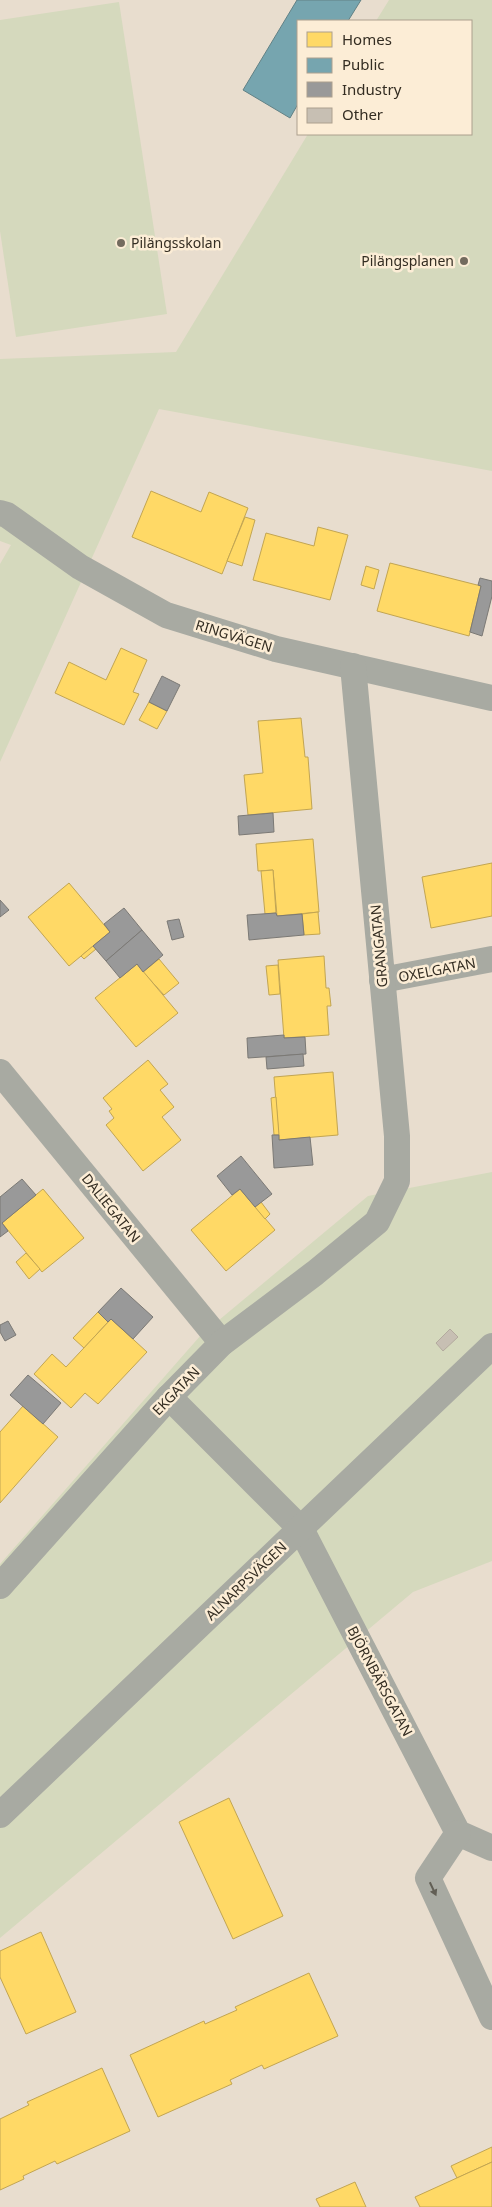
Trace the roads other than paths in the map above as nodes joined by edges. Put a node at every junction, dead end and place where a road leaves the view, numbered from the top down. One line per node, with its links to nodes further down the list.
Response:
1 (0, 513): 2 (street, RINGVÄGEN)
2 (353, 666): 3 (street, RINGVÄGEN); 5 (street, GRANGATAN)
3 (492, 698)
4 (492, 960): 5 (street, OXELGATAN)
5 (382, 980): 7 (street, GRANGATAN)
6 (0, 1072): 8 (street, DALIEGATAN)
7 (377, 1222): 8 (street, EKGATAN)
8 (222, 1343): 10 (street, EKGATAN)
9 (492, 1346): 11 (street, ALNARPSVÄGEN)
10 (169, 1396): 11 (street, BJÖRNBÄRSGATAN); 12 (street, EKGATAN)
11 (301, 1529): 13 (street, ALNARPSVÄGEN); 14 (street, BJÖRNBÄRSGATAN)
12 (0, 1586)
13 (0, 1815)
14 (458, 1833): 15 (street); 16 (street, one-way to 16)
15 (492, 1848)
16 (492, 2017)

